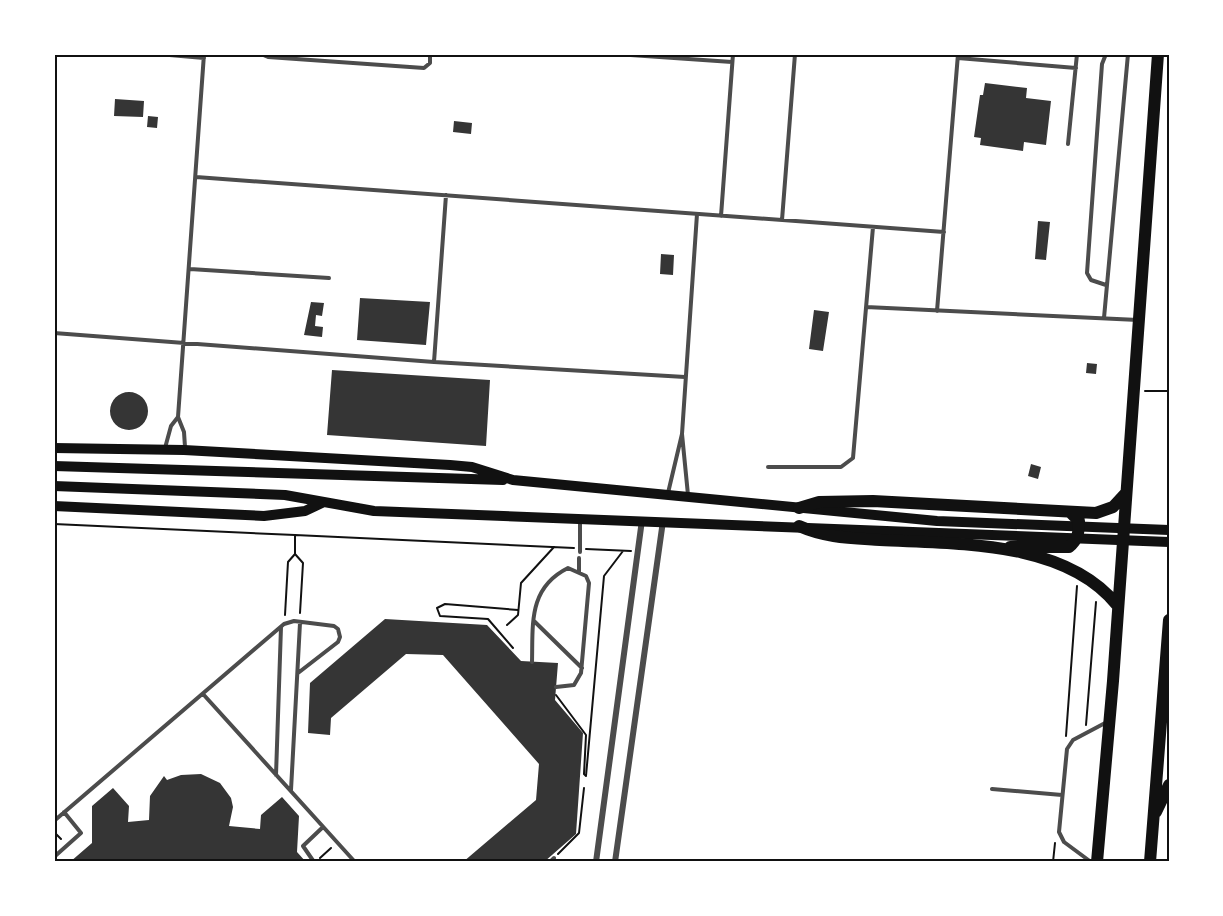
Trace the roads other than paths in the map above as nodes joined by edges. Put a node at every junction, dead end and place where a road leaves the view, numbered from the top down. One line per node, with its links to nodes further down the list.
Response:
1 (158, 54): 12 (lane)
2 (261, 54): 14 (lane)
3 (342, 54): 14 (lane)
4 (430, 54): 14 (lane)
5 (616, 54): 15 (lane)
6 (733, 54): 15 (lane)
7 (795, 54): 22 (lane)
8 (1077, 54): 16 (lane)
9 (1106, 54): 27 (lane)
10 (1128, 54): 27 (lane)
11 (1158, 54): 31 (highway)
12 (204, 56): 18 (lane)
13 (958, 56): 16 (lane); 24 (lane)
14 (341, 62)
15 (732, 62): 21 (lane)
16 (1076, 68): 17 (lane)
17 (1068, 144)
18 (196, 177): 19 (lane); 25 (lane)
19 (446, 195): 20 (lane); 34 (lane)
20 (697, 214): 21 (lane); 35 (lane)
21 (721, 216): 22 (lane)
22 (782, 220): 23 (lane)
23 (873, 226): 24 (lane); 28 (lane)
24 (944, 232): 29 (lane)
25 (190, 269): 26 (lane); 33 (lane)
26 (329, 278)
27 (1107, 285): 30 (lane)
28 (866, 307): 29 (lane); 42 (lane)
29 (938, 311): 30 (lane)
30 (1104, 318): 31 (lane)
31 (1138, 320): 45 (highway)
32 (54, 333): 33 (lane)
33 (185, 343): 34 (lane); 36 (lane)
34 (434, 362): 35 (lane)
35 (686, 377): 37 (lane)
36 (178, 417): 39 (lane); 40 (lane)
37 (682, 434): 46 (lane); 47 (lane)
38 (54, 448): 39 (main road)
39 (165, 450): 40 (main road)
40 (184, 450): 43 (main road)
41 (54, 466): 43 (main road)
42 (768, 467)
43 (513, 480): 46 (main road)
44 (54, 486): 48 (main road)
45 (1125, 494): 51 (highway); 62 (highway)
46 (667, 495): 47 (main road)
47 (688, 496): 50 (main road)
48 (324, 502): 49 (main road); 52 (main road)
49 (54, 506)
50 (799, 508): 51 (highway); 56 (main road)
51 (1070, 512): 58 (highway)
52 (580, 519): 53 (main road); 59 (lane)
53 (642, 520): 54 (main road); 87 (street)
54 (663, 520): 55 (main road); 88 (street)
55 (800, 526): 57 (main road); 58 (highway)
56 (1169, 530)
57 (1169, 542)
58 (994, 547): 62 (highway)
59 (580, 550)
60 (579, 558): 61 (lane)
61 (579, 572): 64 (lane); 68 (lane)
62 (1117, 605): 72 (highway)
63 (1169, 620): 79 (highway)
64 (533, 621): 67 (lane); 68 (lane)
65 (300, 622): 66 (lane); 69 (lane); 69 (lane)
66 (281, 626): 71 (lane); 73 (lane)
67 (532, 662)
68 (582, 668): 70 (lane)
69 (297, 673): 76 (lane)
70 (556, 687)
71 (203, 694): 73 (lane); 78 (lane)
72 (1110, 720): 77 (lane); 90 (highway)
73 (276, 775): 76 (lane)
74 (1169, 785): 79 (highway)
75 (992, 789): 77 (lane)
76 (291, 791): 81 (lane)
77 (1062, 795): 89 (lane)
78 (64, 812): 80 (lane); 82 (lane)
79 (1152, 819): 91 (highway)
80 (54, 821)
81 (323, 827): 83 (lane); 84 (lane)
82 (54, 857)
83 (351, 857): 85 (lane); 86 (lane)
84 (315, 862)
85 (346, 862)
86 (355, 862)
87 (596, 862)
88 (615, 862)
89 (1091, 862)
90 (1097, 862)
91 (1150, 862)

